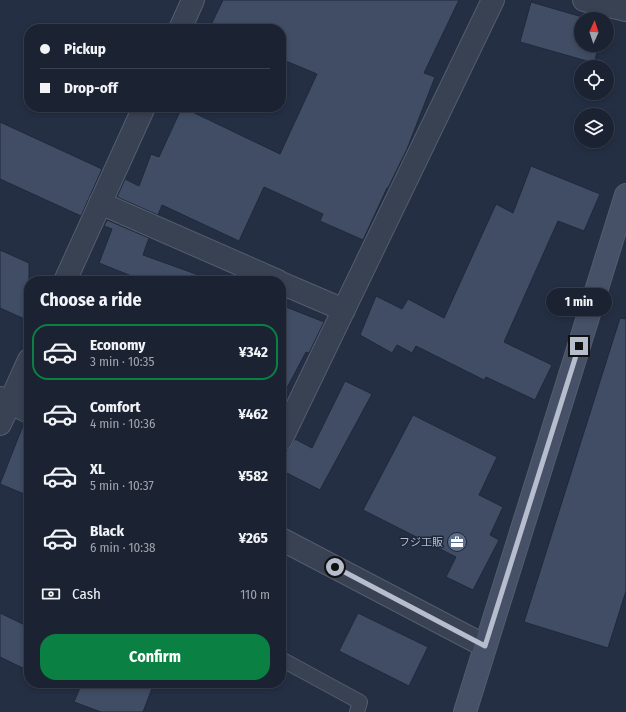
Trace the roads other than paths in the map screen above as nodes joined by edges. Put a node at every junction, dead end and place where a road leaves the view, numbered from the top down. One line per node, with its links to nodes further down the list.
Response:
1 (193, 0): 5 (street)
2 (493, 0): 12 (street)
3 (584, 0): 4 (street)
4 (626, 10)
5 (182, 24)
6 (142, 112): 8 (street)
7 (626, 195): 19 (street)
8 (100, 203): 9 (street); 10 (street)
9 (67, 276)
10 (267, 276)
11 (286, 284): 12 (street)
12 (344, 310): 17 (street)
13 (24, 368): 14 (street)
14 (5, 400): 15 (street); 16 (street)
15 (24, 410)
16 (0, 424)
17 (286, 430)
18 (286, 542): 19 (street)
19 (485, 646): 22 (street)
20 (286, 662): 21 (lane)
21 (357, 712)
22 (465, 712)

